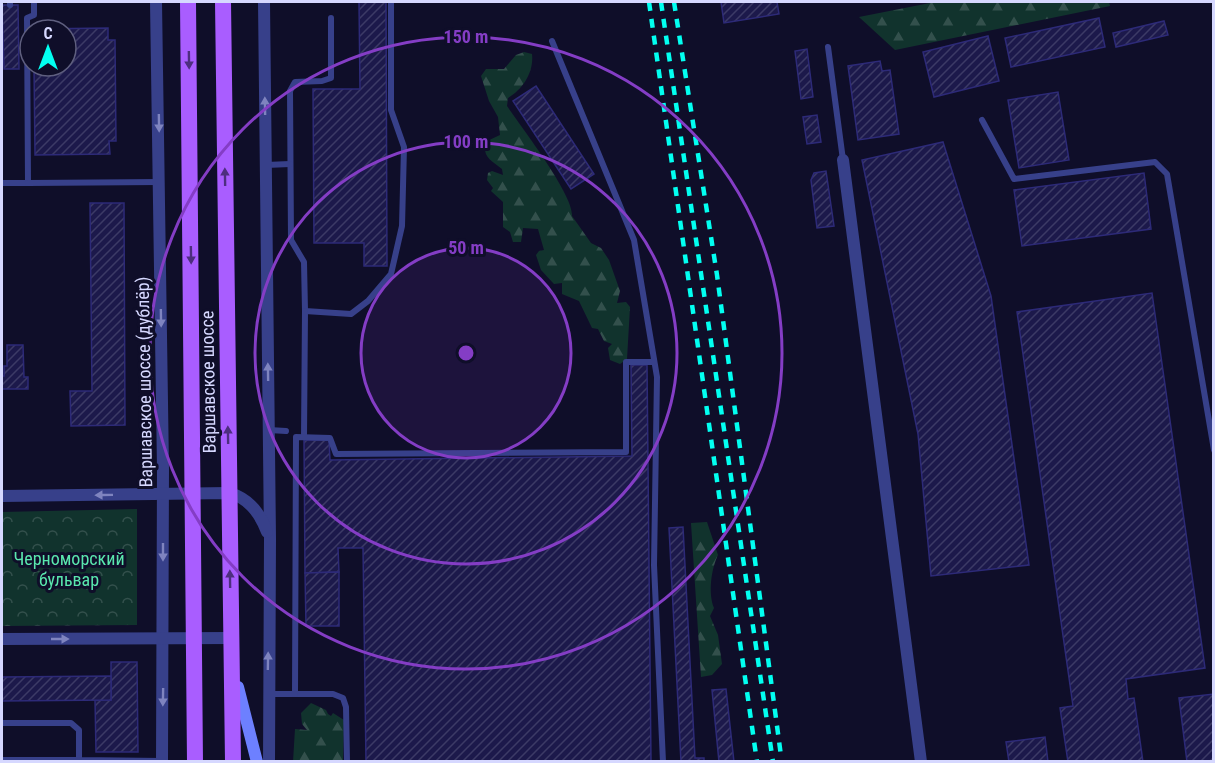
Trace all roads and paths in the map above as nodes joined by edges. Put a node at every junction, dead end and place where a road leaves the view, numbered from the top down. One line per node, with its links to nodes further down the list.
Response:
1 (34, 2): 16 (lane)
2 (156, 2): 14 (street, Варшавское шоссе (дублёр), one-way to 14)
3 (188, 2): 24 (main road, Варшавское шоссе, one-way to 24)
4 (223, 2): 25 (main road, Варшавское шоссе, one-way to 4)
5 (264, 2): 13 (street, one-way to 5)
6 (391, 2): 17 (lane)
7 (332, 18): 12 (lane)
8 (552, 41): 18 (lane)
9 (828, 47): 11 (lane)
10 (982, 120): 22 (lane)
11 (843, 160): 47 (street)
12 (290, 164): 13 (lane); 17 (lane)
13 (266, 165): 19 (street, one-way to 13)
14 (160, 182): 16 (lane); 23 (street, Варшавское шоссе (дублёр), one-way to 23)
15 (2, 183): 16 (lane)
16 (28, 183)
17 (305, 311): 21 (lane)
18 (654, 362): 21 (lane); 46 (lane)
19 (269, 430): 20 (lane); 27 (street)
20 (286, 431)
21 (304, 437): 34 (lane)
22 (1214, 450)
23 (163, 494): 24 (street); 26 (street, one-way to 26); 28 (street, Варшавское шоссе (дублёр), one-way to 28)
24 (194, 494): 25 (street); 29 (main road, Варшавское шоссе)
25 (229, 494): 27 (street); 30 (main road, Варшавское шоссе, one-way to 25)
26 (2, 496)
27 (270, 539): 33 (street, one-way to 27)
28 (163, 638): 29 (street); 31 (street, one-way to 28); 39 (street, Варшавское шоссе (дублёр), one-way to 39)
29 (194, 638): 30 (street); 36 (main road, Варшавское шоссе)
30 (232, 638): 32 (main road, Варшавское шоссе)
31 (2, 639)
32 (232, 660): 42 (main road, Варшавское шоссе); 43 (main road)
33 (268, 694): 34 (lane); 44 (street)
34 (295, 694): 45 (lane)
35 (2, 723): 38 (lane)
36 (195, 728): 40 (main road); 41 (main road, Варшавское шоссе)
37 (2, 760): 38 (lane)
38 (79, 760): 39 (lane)
39 (162, 761)
40 (189, 762)
41 (195, 762)
42 (233, 762)
43 (257, 762)
44 (269, 762)
45 (347, 762)
46 (663, 762)
47 (921, 762)

